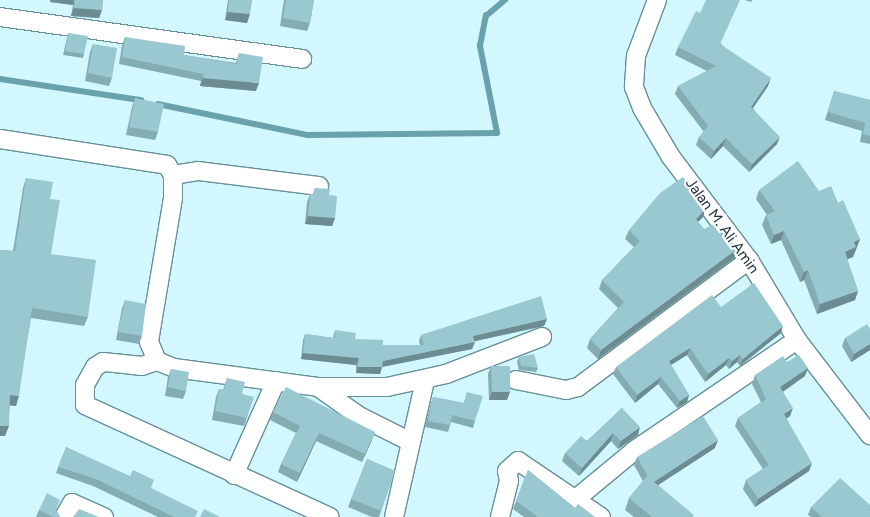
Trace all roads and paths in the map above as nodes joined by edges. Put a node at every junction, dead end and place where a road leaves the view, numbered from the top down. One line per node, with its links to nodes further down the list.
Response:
1 (657, 0): 7 (street, Jalan M. Ali Amin)
2 (0, 17): 3 (street)
3 (302, 59)
4 (0, 139): 5 (street)
5 (173, 174): 6 (street); 10 (street)
6 (319, 186)
7 (749, 260): 9 (street, Jalan M. Ali Amin); 12 (street)
8 (542, 337): 11 (street)
9 (797, 340): 15 (street, Jalan M. Ali Amin); 18 (street)
10 (157, 361): 13 (street); 17 (street)
11 (425, 380): 14 (street); 16 (street)
12 (516, 380)
13 (276, 382): 14 (street); 17 (street)
14 (318, 387): 16 (street)
15 (870, 435)
16 (411, 442): 22 (street)
17 (234, 475): 21 (street)
18 (577, 498): 23 (street); 24 (street)
19 (64, 517): 20 (street)
20 (104, 517)
21 (330, 517)
22 (394, 517)
23 (500, 517)
24 (601, 517)

